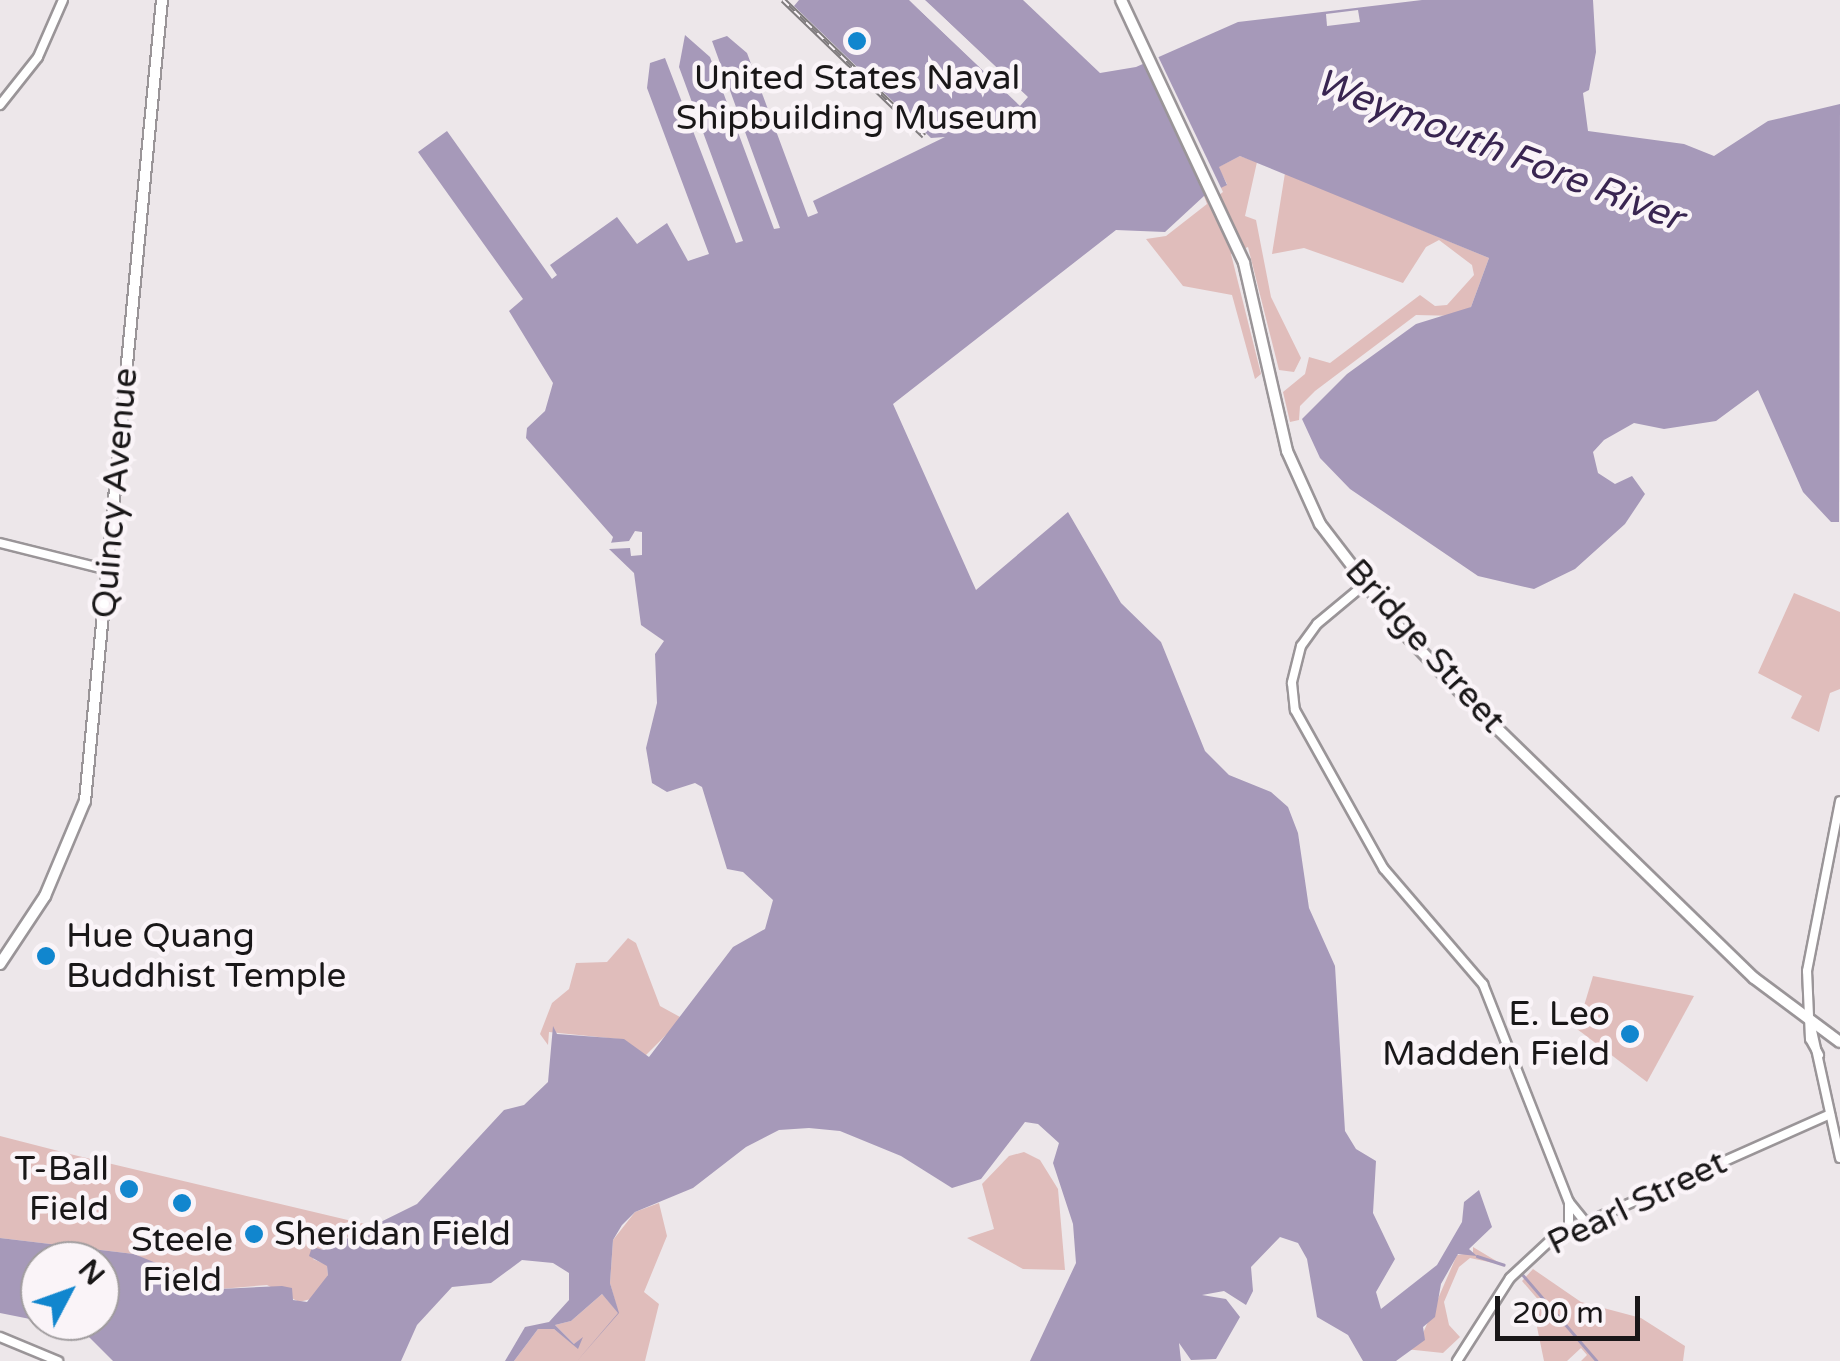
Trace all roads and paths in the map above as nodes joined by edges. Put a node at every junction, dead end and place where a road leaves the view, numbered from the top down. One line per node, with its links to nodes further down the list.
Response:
1 (63, 0): 4 (street)
2 (162, 0): 6 (main road, Quincy Avenue)
3 (1121, 0): 7 (main road, Bridge Street)
4 (0, 104)
5 (0, 543): 6 (street)
6 (108, 570): 9 (main road, Quincy Avenue)
7 (1366, 584): 10 (main road, Bridge Street); 15 (street)
8 (1840, 801): 10 (street)
9 (0, 964)
10 (1811, 1024): 11 (main road, Bridge Street); 12 (street)
11 (1838, 1040): 12 (street)
12 (1819, 1050): 13 (street)
13 (1830, 1114): 14 (street); 16 (street, Pearl Street)
14 (1840, 1158)
15 (1569, 1202): 16 (street); 17 (street)
16 (1585, 1222): 17 (street, Pearl Street)
17 (1568, 1228): 20 (street, Pearl Street)
18 (0, 1337): 19 (street)
19 (58, 1361)
20 (1457, 1361)

